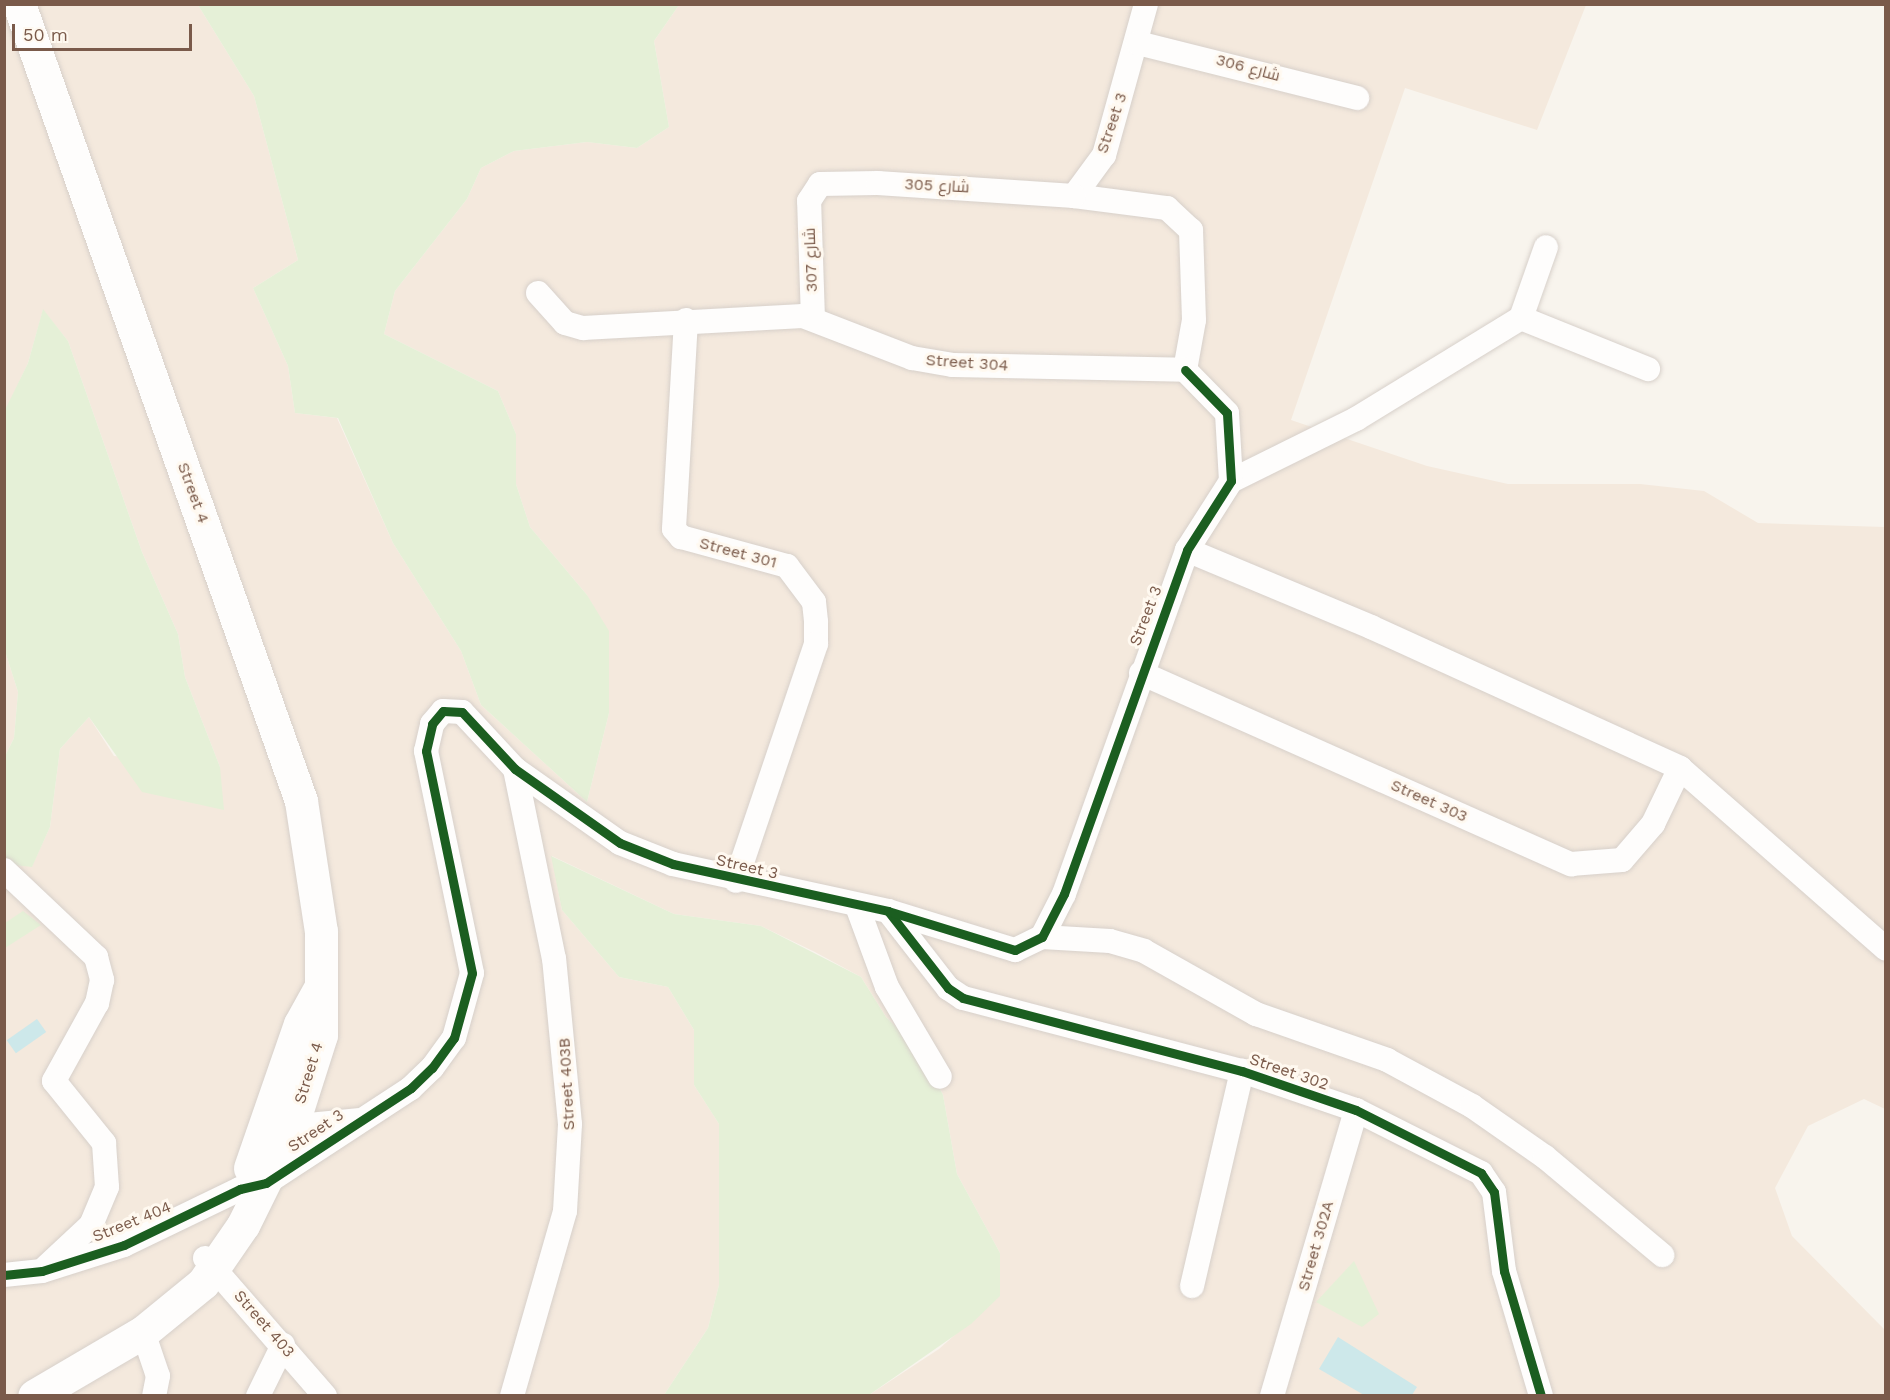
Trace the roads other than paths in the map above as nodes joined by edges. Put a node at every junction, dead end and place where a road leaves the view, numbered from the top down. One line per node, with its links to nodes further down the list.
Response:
1 (19, 4): 29 (main road, Street 4)
2 (1146, 4): 3 (street, Street 3)
3 (1138, 44): 4 (street, شارع 306); 5 (street, Street 3)
4 (1357, 98)
5 (1074, 196): 6 (street, شارع 305); 13 (street)
6 (809, 201): 10 (street, شارع 307)
7 (1546, 247): 9 (street)
8 (538, 293): 11 (street, Street 304)
9 (1521, 318): 12 (street); 14 (street)
10 (813, 319): 11 (street, Street 304); 13 (street, Street 304)
11 (686, 320): 20 (street, Street 301)
12 (1648, 369)
13 (1185, 370): 14 (street)
14 (1231, 481): 15 (street, Street 3)
15 (1187, 550): 16 (street, Street 3); 17 (street)
16 (1141, 673): 17 (street, Street 303); 23 (street, Street 3)
17 (1680, 768): 24 (street)
18 (515, 769): 20 (street, Street 3); 28 (street, Street 3); 43 (street, Street 403B)
19 (4, 870): 33 (street)
20 (736, 880): 21 (street, Street 3)
21 (857, 906): 22 (street, Street 3); 26 (street)
22 (888, 911): 23 (street, Street 3); 25 (street, Street 302)
23 (1042, 937): 31 (street)
24 (1886, 949)
25 (1242, 1071): 27 (street, Street 302); 35 (street)
26 (940, 1077)
27 (1356, 1110): 38 (street, Street 302A); 44 (street, Street 302)
28 (361, 1119): 29 (street, Street 3); 30 (street, Street 3)
29 (279, 1128): 30 (main road, Street 4)
30 (253, 1186): 32 (main road, Street 4); 33 (street, Street 404)
31 (1662, 1255)
32 (208, 1263): 36 (main road, Street 4); 37 (street, Street 403)
33 (42, 1271): 34 (street, Street 404)
34 (4, 1275)
35 (1192, 1286)
36 (143, 1332): 39 (main road, Street 4); 40 (street)
37 (283, 1345): 41 (street); 42 (street, Street 403)
38 (1275, 1388)
39 (34, 1395)
40 (154, 1395)
41 (258, 1395)
42 (325, 1395)
43 (512, 1395)
44 (1541, 1395)

